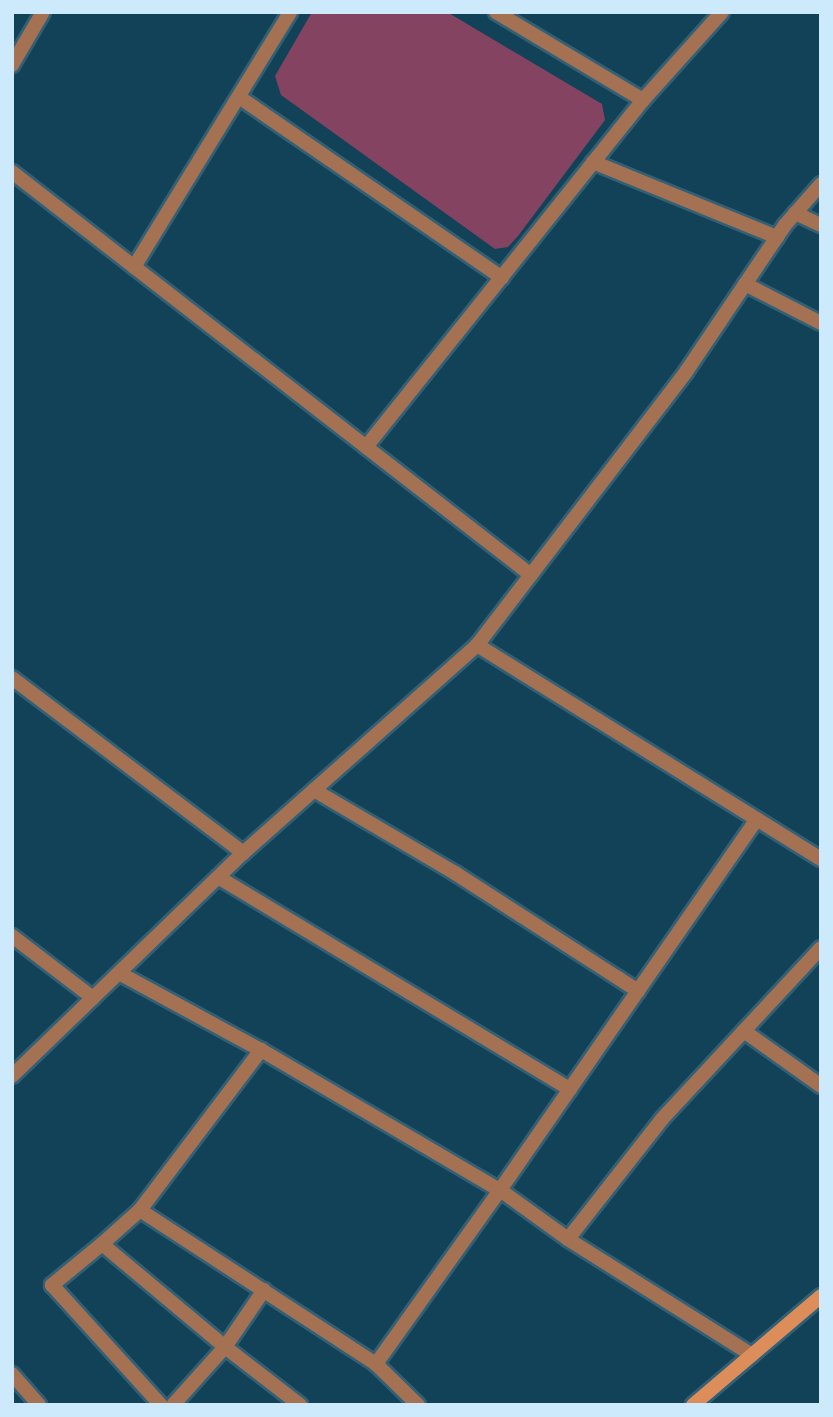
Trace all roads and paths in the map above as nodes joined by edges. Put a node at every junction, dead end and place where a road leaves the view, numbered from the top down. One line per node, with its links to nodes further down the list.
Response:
1 (43, 12): 5 (street)
2 (290, 12): 6 (street)
3 (496, 12): 7 (street)
4 (722, 12): 7 (street)
5 (12, 65)
6 (239, 97): 14 (street); 15 (street)
7 (643, 100): 8 (street)
8 (593, 162): 13 (street); 15 (street)
9 (12, 172): 14 (street)
10 (821, 184): 11 (street)
11 (795, 213): 12 (street); 13 (street)
12 (821, 225)
13 (777, 237): 16 (street)
14 (134, 267): 18 (street)
15 (502, 278): 18 (street)
16 (745, 284): 17 (street); 19 (street)
17 (821, 323)
18 (366, 447): 19 (street)
19 (531, 575): 20 (street)
20 (477, 645): 22 (street); 23 (street)
21 (12, 678): 24 (street)
22 (314, 790): 24 (street); 30 (street)
23 (757, 819): 25 (street); 30 (street)
24 (243, 853): 26 (street)
25 (821, 859)
26 (218, 877): 29 (street); 36 (street)
27 (12, 936): 31 (street)
28 (821, 948): 32 (street)
29 (119, 972): 31 (street); 33 (street)
30 (638, 991): 36 (street)
31 (93, 998): 34 (street)
32 (744, 1031): 35 (street); 39 (street)
33 (261, 1050): 37 (street); 38 (street)
34 (12, 1076)
35 (821, 1086)
36 (570, 1089): 37 (street)
37 (500, 1190): 39 (street); 45 (street)
38 (140, 1210): 40 (street); 41 (street)
39 (568, 1239): 44 (street)
40 (103, 1244): 43 (street); 48 (street)
41 (264, 1290): 43 (street); 45 (street)
42 (821, 1296): 44 (street)
43 (225, 1347): 49 (street); 50 (street)
44 (752, 1354): 52 (street)
45 (376, 1364): 51 (street)
46 (12, 1374): 47 (street)
47 (39, 1405)
48 (161, 1405)
49 (173, 1405)
50 (300, 1405)
51 (418, 1405)
52 (693, 1405)

